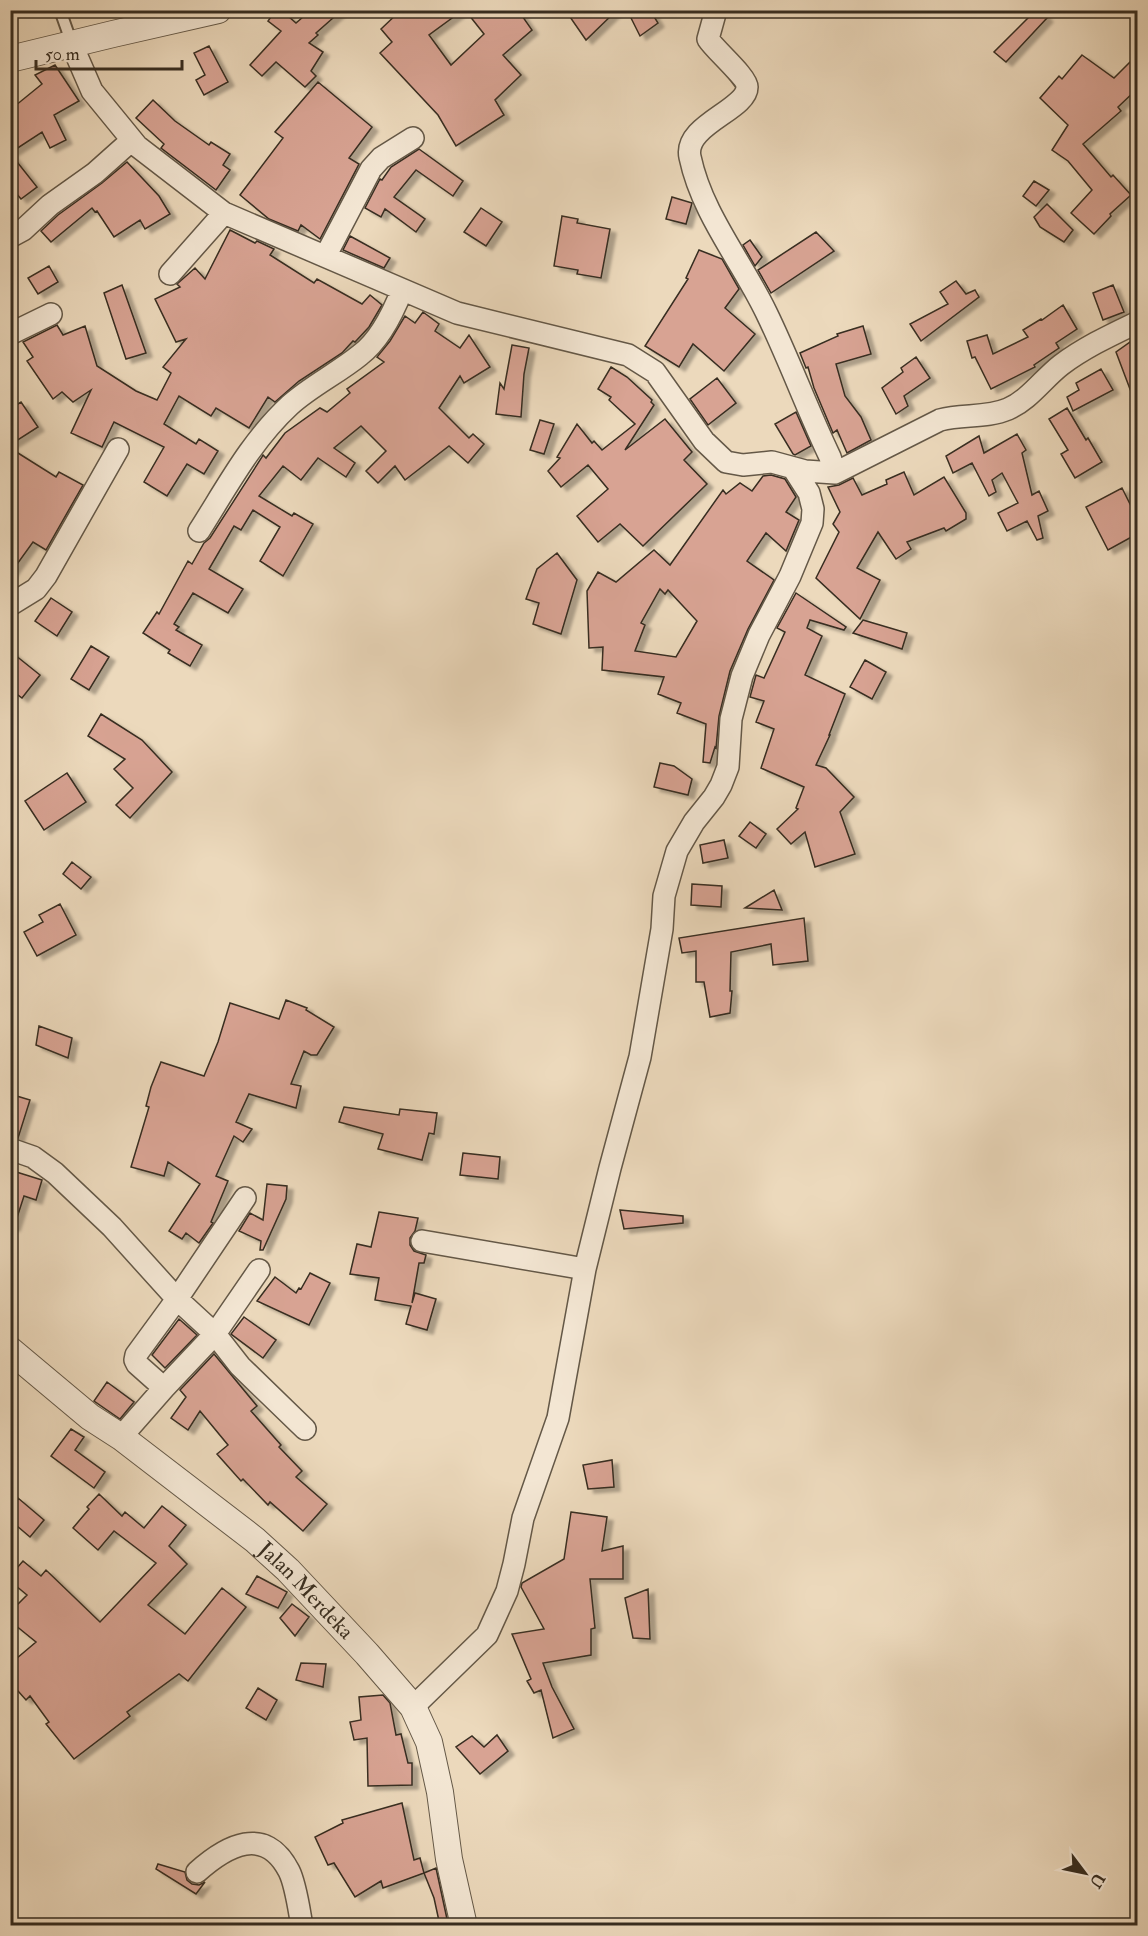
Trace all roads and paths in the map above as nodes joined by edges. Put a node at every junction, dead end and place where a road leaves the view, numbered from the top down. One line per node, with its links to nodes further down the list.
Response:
1 (60, 10): 4 (lane)
2 (218, 10): 4 (street)
3 (716, 10): 18 (street)
4 (72, 45): 5 (street); 7 (street)
5 (10, 59)
6 (413, 138): 10 (street)
7 (132, 140): 8 (street); 9 (street)
8 (224, 213): 10 (street); 11 (street)
9 (10, 237)
10 (326, 255): 12 (street)
11 (170, 274)
12 (402, 290): 17 (street); 19 (street)
13 (51, 314): 15 (street)
14 (1137, 322): 18 (street)
15 (10, 334)
16 (118, 449): 20 (street)
17 (793, 468): 18 (street); 24 (street)
18 (835, 473)
19 (199, 531)
20 (10, 605)
21 (10, 1149): 26 (street)
22 (245, 1198): 26 (street)
23 (422, 1241): 24 (street)
24 (585, 1269): 32 (street)
25 (259, 1270): 27 (street)
26 (177, 1299): 27 (street); 29 (street)
27 (215, 1334): 29 (street); 30 (street)
28 (10, 1350): 31 (street, Jalan Merdeka)
29 (164, 1388): 31 (street)
30 (305, 1429)
31 (121, 1437): 32 (street, Jalan Merdeka)
32 (413, 1707): 35 (street, Jalan Merdeka)
33 (197, 1872): 34 (street)
34 (302, 1926)
35 (464, 1926)

